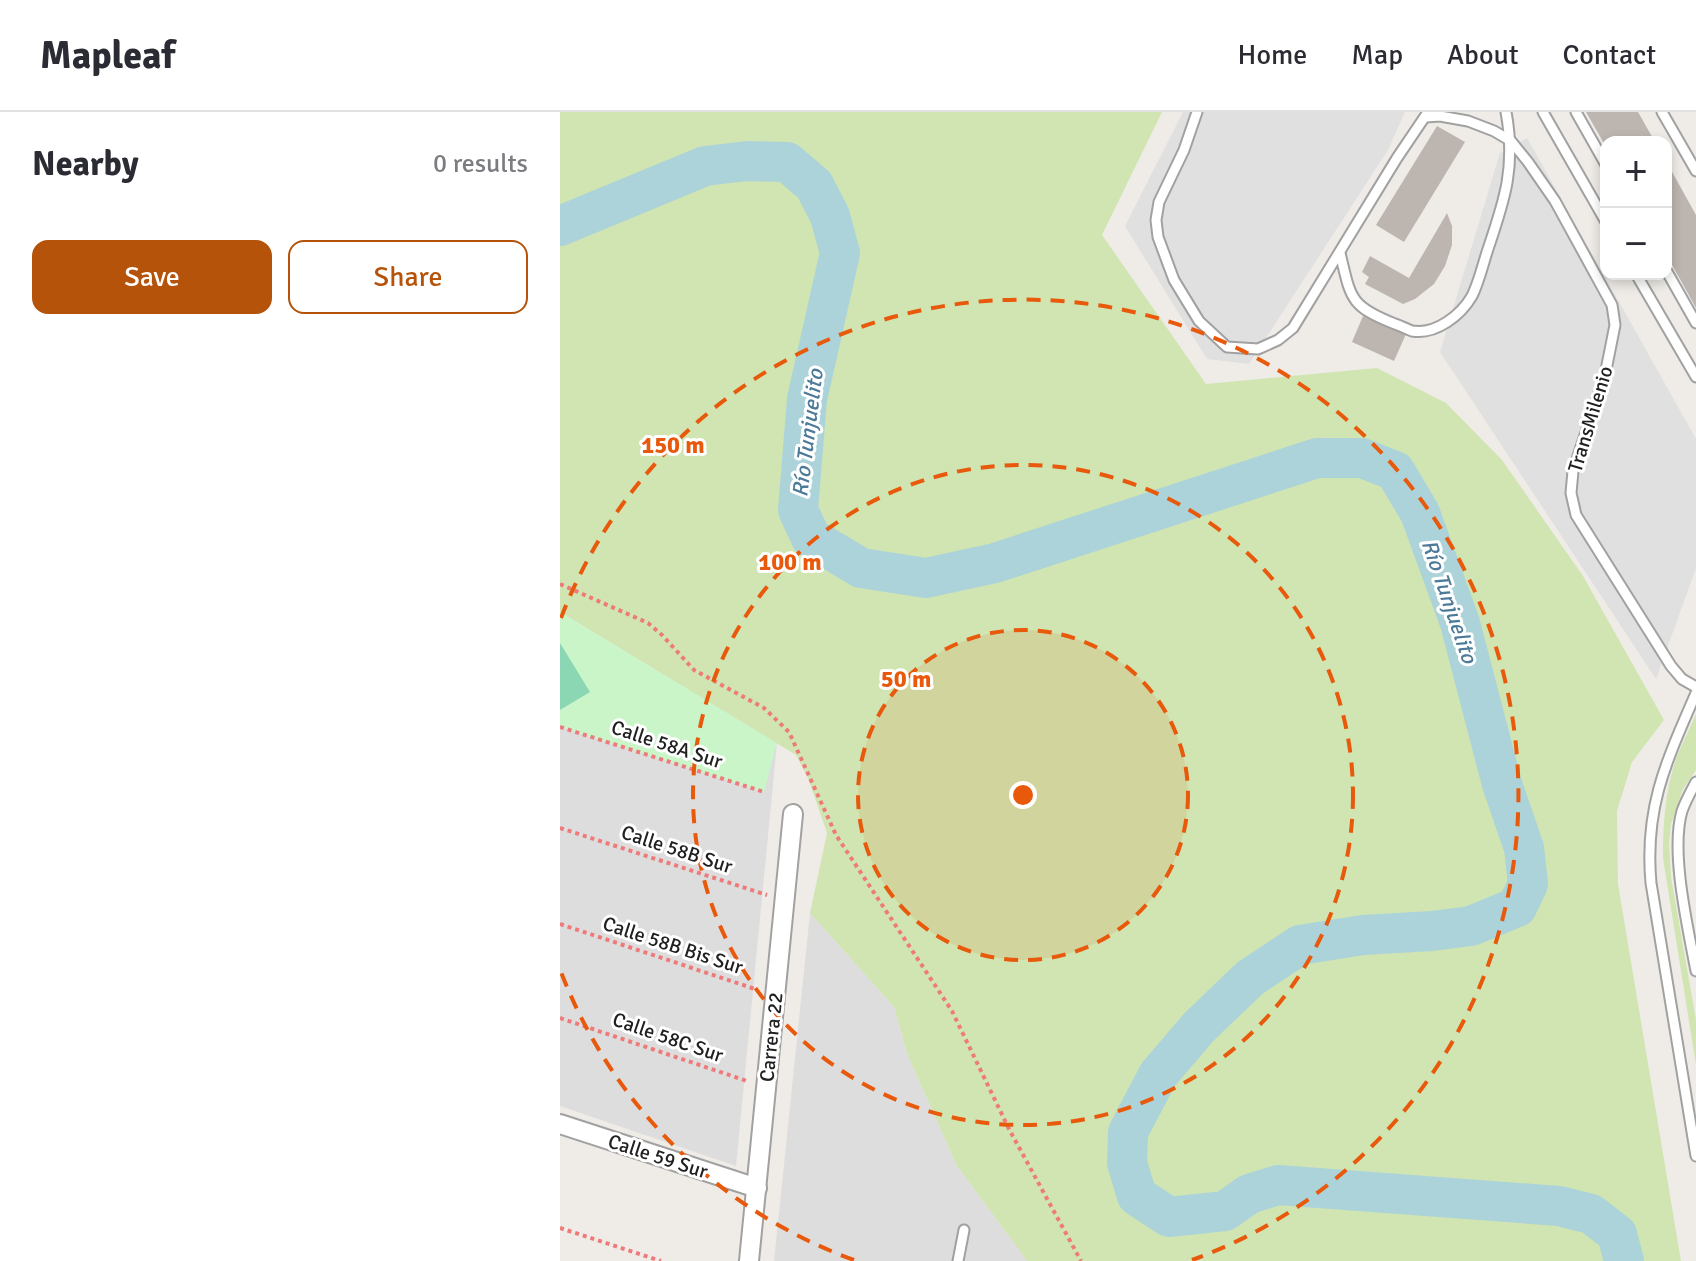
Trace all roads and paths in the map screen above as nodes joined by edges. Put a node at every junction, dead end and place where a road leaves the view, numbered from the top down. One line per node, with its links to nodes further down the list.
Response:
1 (1197, 112): 11 (lane, TransMilenio)
2 (1506, 112): 7 (lane, TransMilenio)
3 (1543, 112): 10 (lane)
4 (1576, 112): 8 (lane)
5 (1662, 112): 9 (lane)
6 (1427, 114): 7 (lane, TransMilenio); 11 (lane, TransMilenio)
7 (1511, 141): 11 (lane, TransMilenio); 17 (lane, TransMilenio)
8 (1600, 154)
9 (1696, 171)
10 (1600, 212)
11 (1340, 253)
12 (1639, 280): 15 (lane)
13 (1672, 280): 14 (lane)
14 (1696, 323)
15 (1696, 377)
16 (560, 584): 37 (path)
17 (1696, 690): 30 (lane, TransMilenio)
18 (560, 727): 20 (path, Calle 58A Sur)
19 (1696, 782): 25 (lane)
20 (764, 792)
21 (793, 814): 23 (street, Carrera 22)
22 (560, 828): 23 (path, Calle 58B Sur)
23 (785, 901): 26 (street, Carrera 22)
24 (560, 924): 26 (path, Calle 58B Bis Sur)
25 (1696, 971)
26 (776, 996): 28 (street, Carrera 22)
27 (560, 1018): 28 (path, Calle 58C Sur)
28 (766, 1087): 31 (street, Carrera 22)
29 (560, 1124): 31 (street, Calle 59 Sur)
30 (1696, 1156)
31 (757, 1188): 35 (street, Carrera 22)
32 (560, 1228): 34 (path)
33 (964, 1230): 36 (lane)
34 (661, 1261)
35 (749, 1261)
36 (958, 1261)
37 (1081, 1261)

